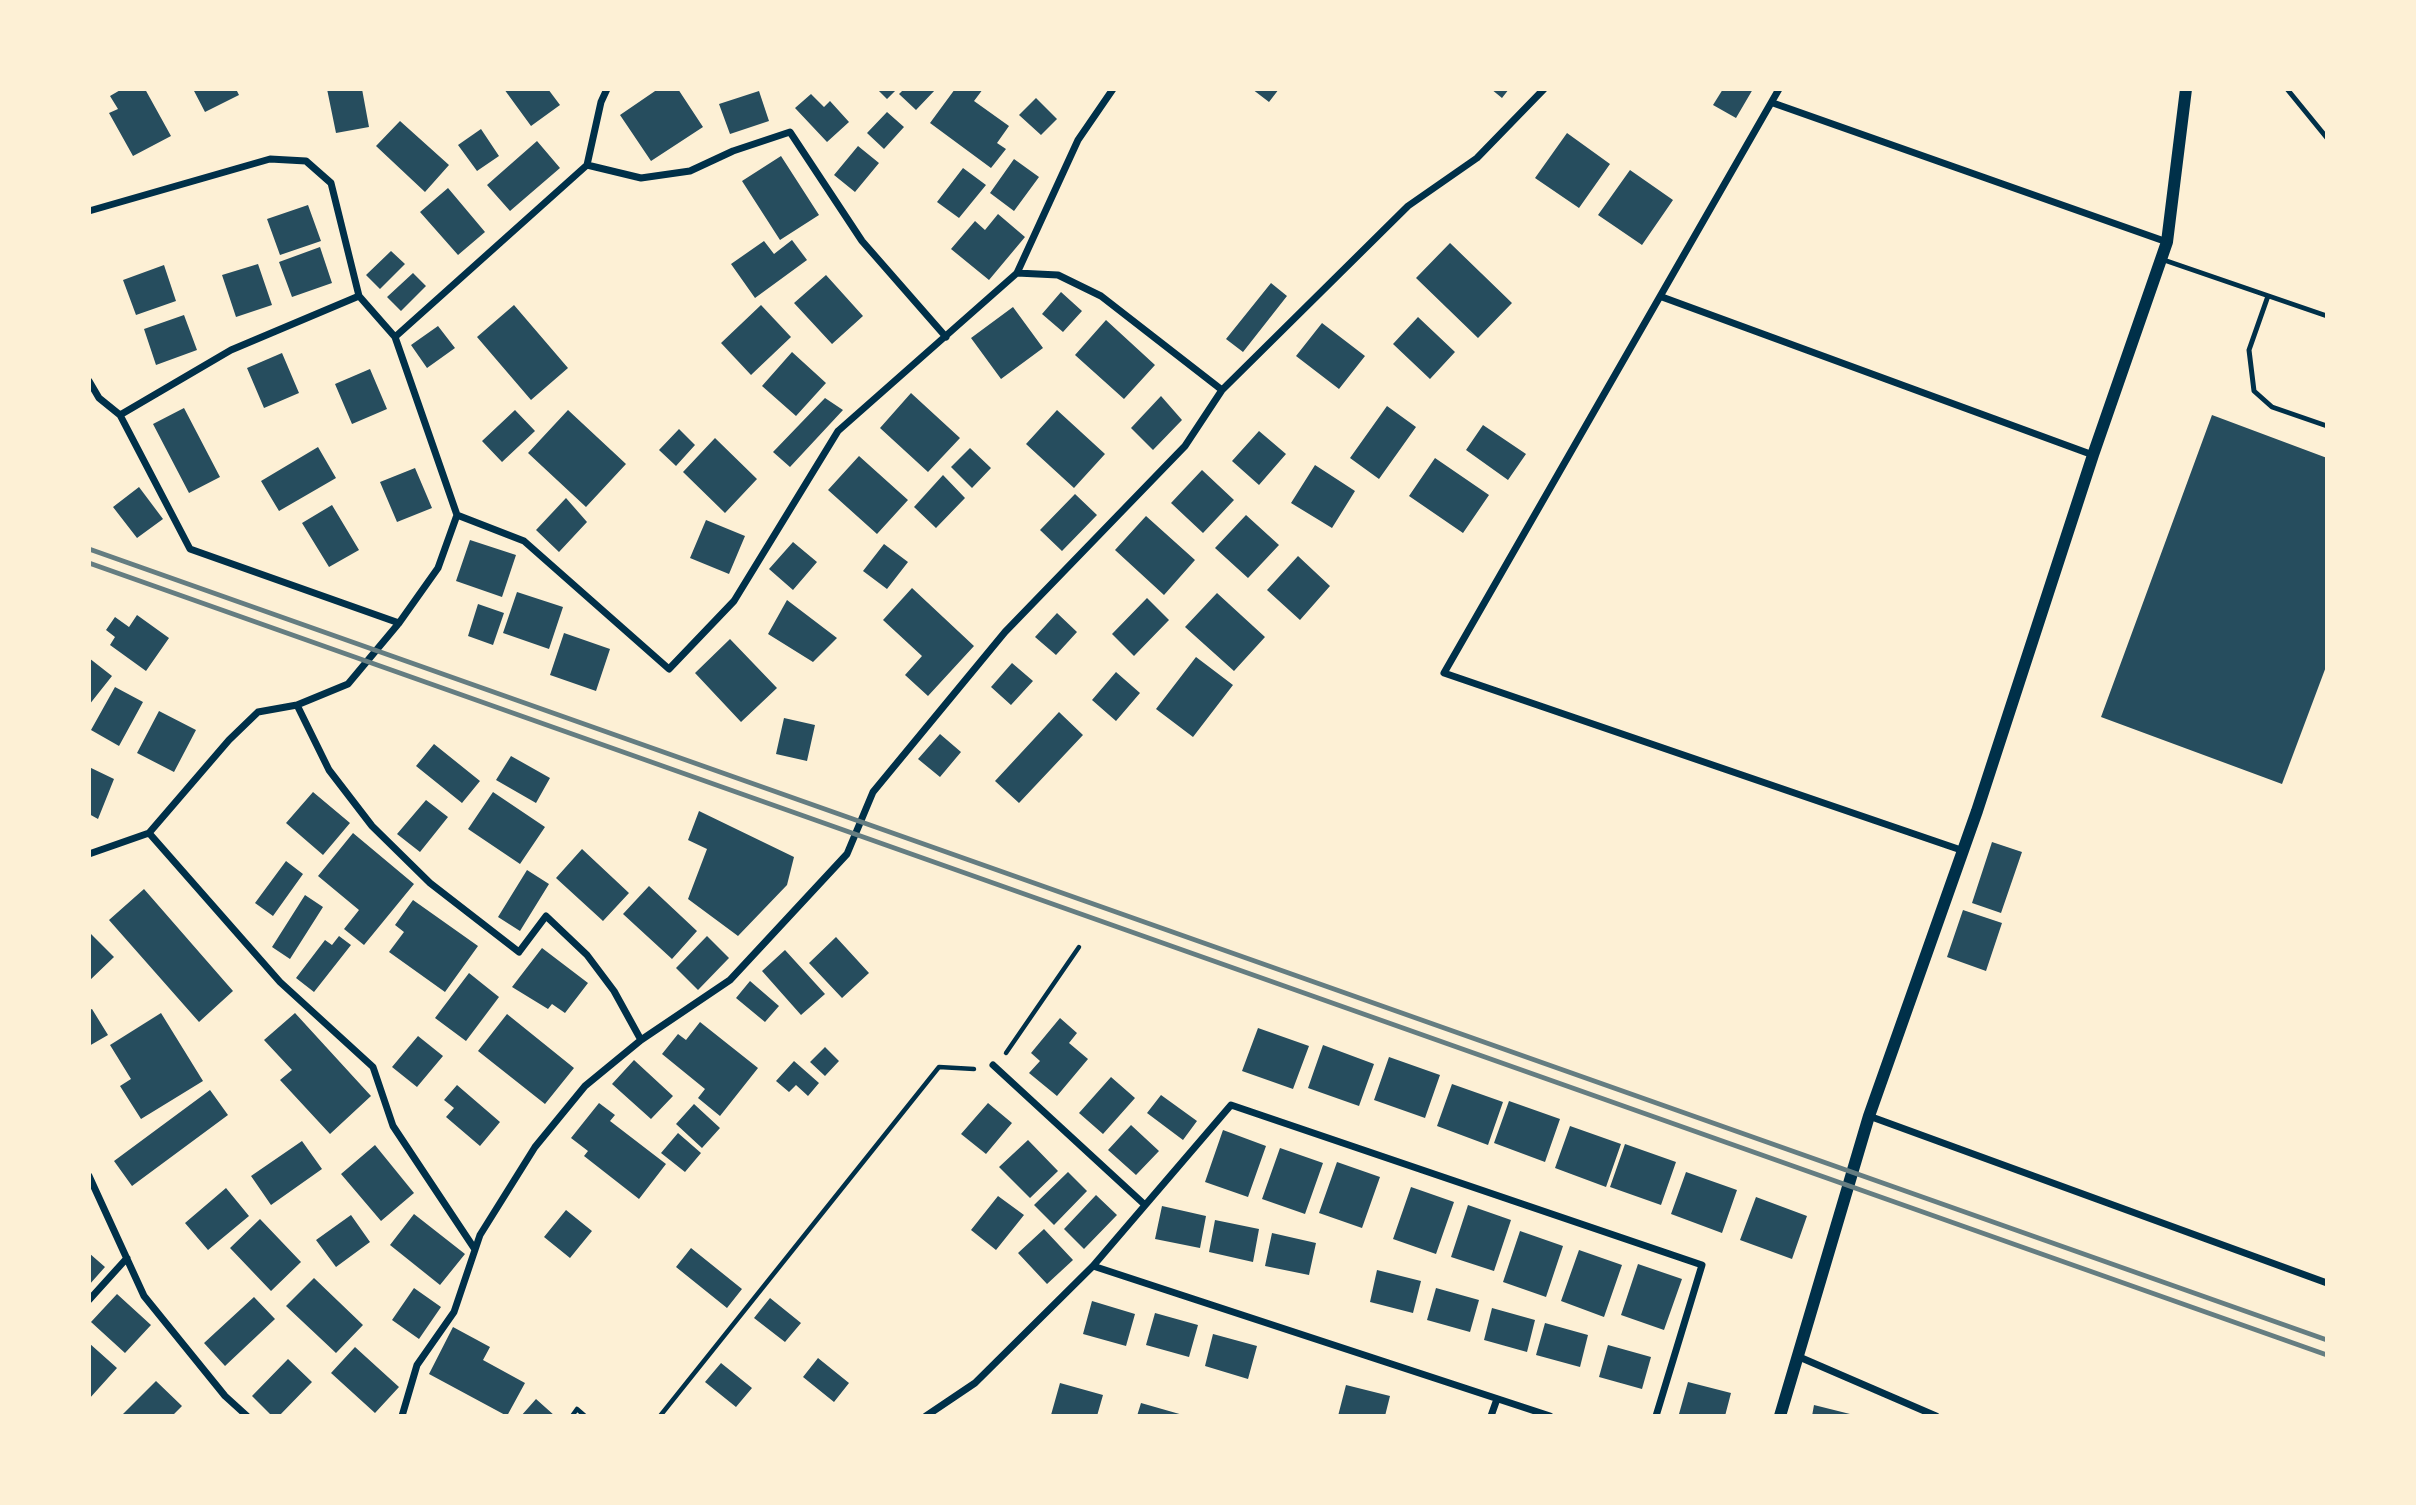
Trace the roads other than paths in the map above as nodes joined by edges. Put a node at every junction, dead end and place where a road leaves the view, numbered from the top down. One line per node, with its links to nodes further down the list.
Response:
1 (607, 89): 9 (street)
2 (1113, 89): 13 (street)
3 (1544, 89): 21 (street)
4 (1779, 89): 7 (street)
5 (2186, 89): 11 (street)
6 (2287, 89): 8 (lane)
7 (1773, 103): 11 (street); 16 (street)
8 (2327, 138)
9 (587, 165): 18 (street); 19 (street)
10 (89, 211): 14 (street)
11 (2167, 242): 12 (street)
12 (2161, 260): 15 (lane); 24 (street)
13 (1017, 273): 19 (street); 21 (street)
14 (359, 296): 18 (street); 22 (street)
15 (2269, 296): 17 (lane); 23 (lane)
16 (1662, 297): 24 (street); 29 (street)
17 (2327, 316)
18 (396, 337): 25 (street)
19 (946, 337): 25 (street)
20 (89, 381): 22 (street)
21 (1222, 390): 31 (street)
22 (120, 415): 26 (street)
23 (2327, 426)
24 (2093, 454): 29 (street)
25 (457, 515): 26 (street)
26 (399, 623): 27 (street)
27 (297, 705): 28 (street); 31 (street)
28 (149, 833): 30 (street); 36 (street)
29 (1961, 850): 33 (street)
30 (89, 854)
31 (641, 1040): 36 (street)
32 (993, 1065): 35 (street)
33 (1869, 1116): 39 (street); 41 (street)
34 (89, 1176): 37 (street)
35 (1146, 1205): 38 (street); 48 (street)
36 (474, 1248): 44 (street)
37 (127, 1258): 40 (street); 43 (street)
38 (1093, 1266): 42 (street); 45 (street)
39 (2327, 1283)
40 (89, 1300)
41 (1796, 1356): 49 (street); 50 (street)
42 (1497, 1399): 46 (street); 47 (street)
43 (247, 1416)
44 (402, 1416)
45 (926, 1416)
46 (1491, 1416)
47 (1550, 1416)
48 (1656, 1416)
49 (1780, 1416)
50 (1936, 1416)

